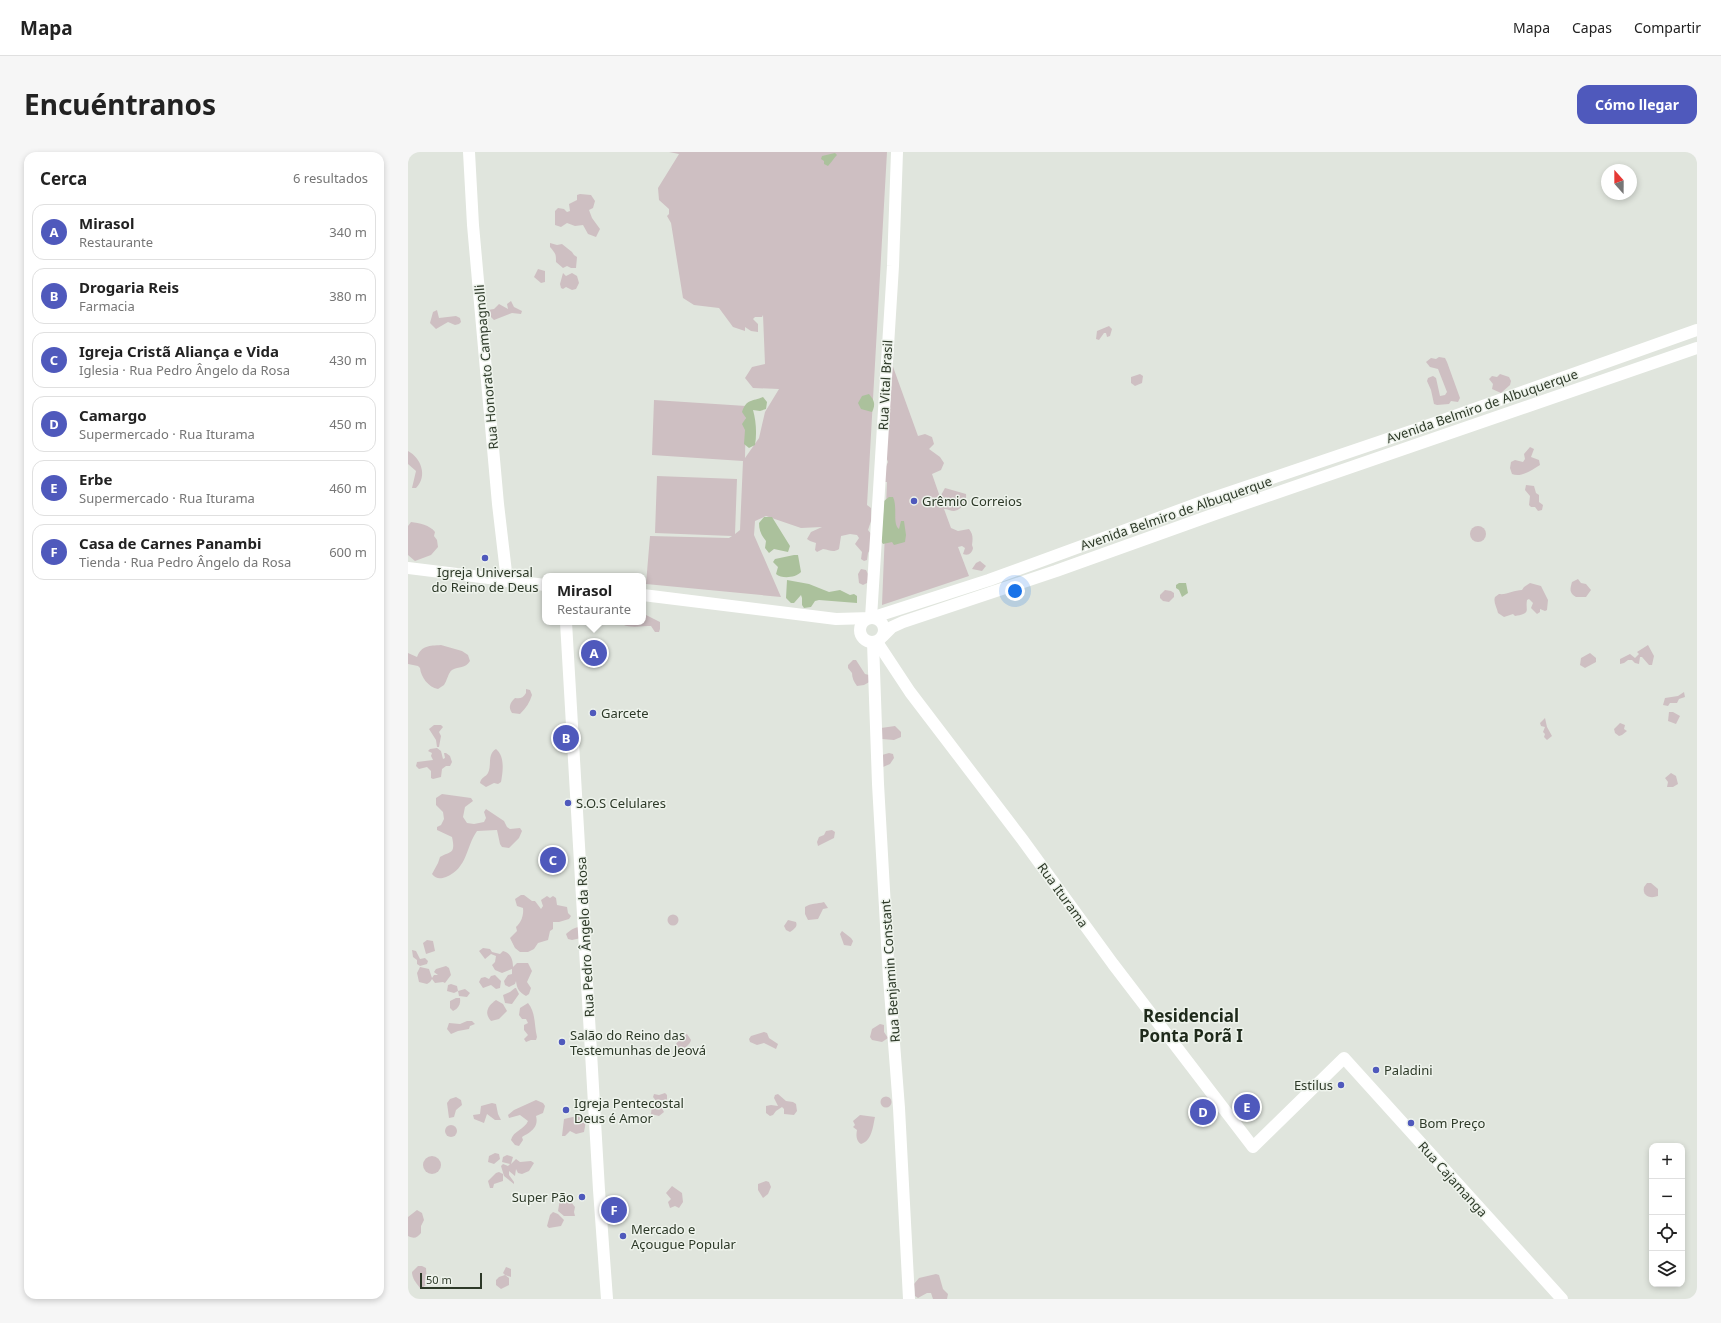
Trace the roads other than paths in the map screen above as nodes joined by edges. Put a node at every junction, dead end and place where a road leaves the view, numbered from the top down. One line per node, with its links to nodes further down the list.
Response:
1 (469, 152): 6 (main road, Rua Honorato Campagnolli)
2 (898, 152): 9 (main road, Rua Vital Brasil)
3 (1697, 330): 9 (main road, Avenida Belmiro de Albuquerque)
4 (1697, 348): 13 (main road, Avenida Belmiro de Albuquerque)
5 (408, 568): 6 (main road)
6 (507, 581): 7 (main road)
7 (542, 585)
8 (646, 595): 10 (main road, Avenida Belmiro de Albuquerque)
9 (871, 618): 10 (main road, Avenida Belmiro de Albuquerque); 12 (main road); 13 (main road)
10 (836, 619): 12 (main road)
11 (566, 625): 15 (main road, Rua Pedro Ângelo da Rosa)
12 (862, 636): 13 (main road)
13 (878, 640): 14 (main road, Rua Iturama); 16 (main road, Rua Benjamin Constant)
14 (1344, 1058): 17 (main road, Rua Cajamanga)
15 (607, 1299)
16 (909, 1299)
17 (1562, 1299)

